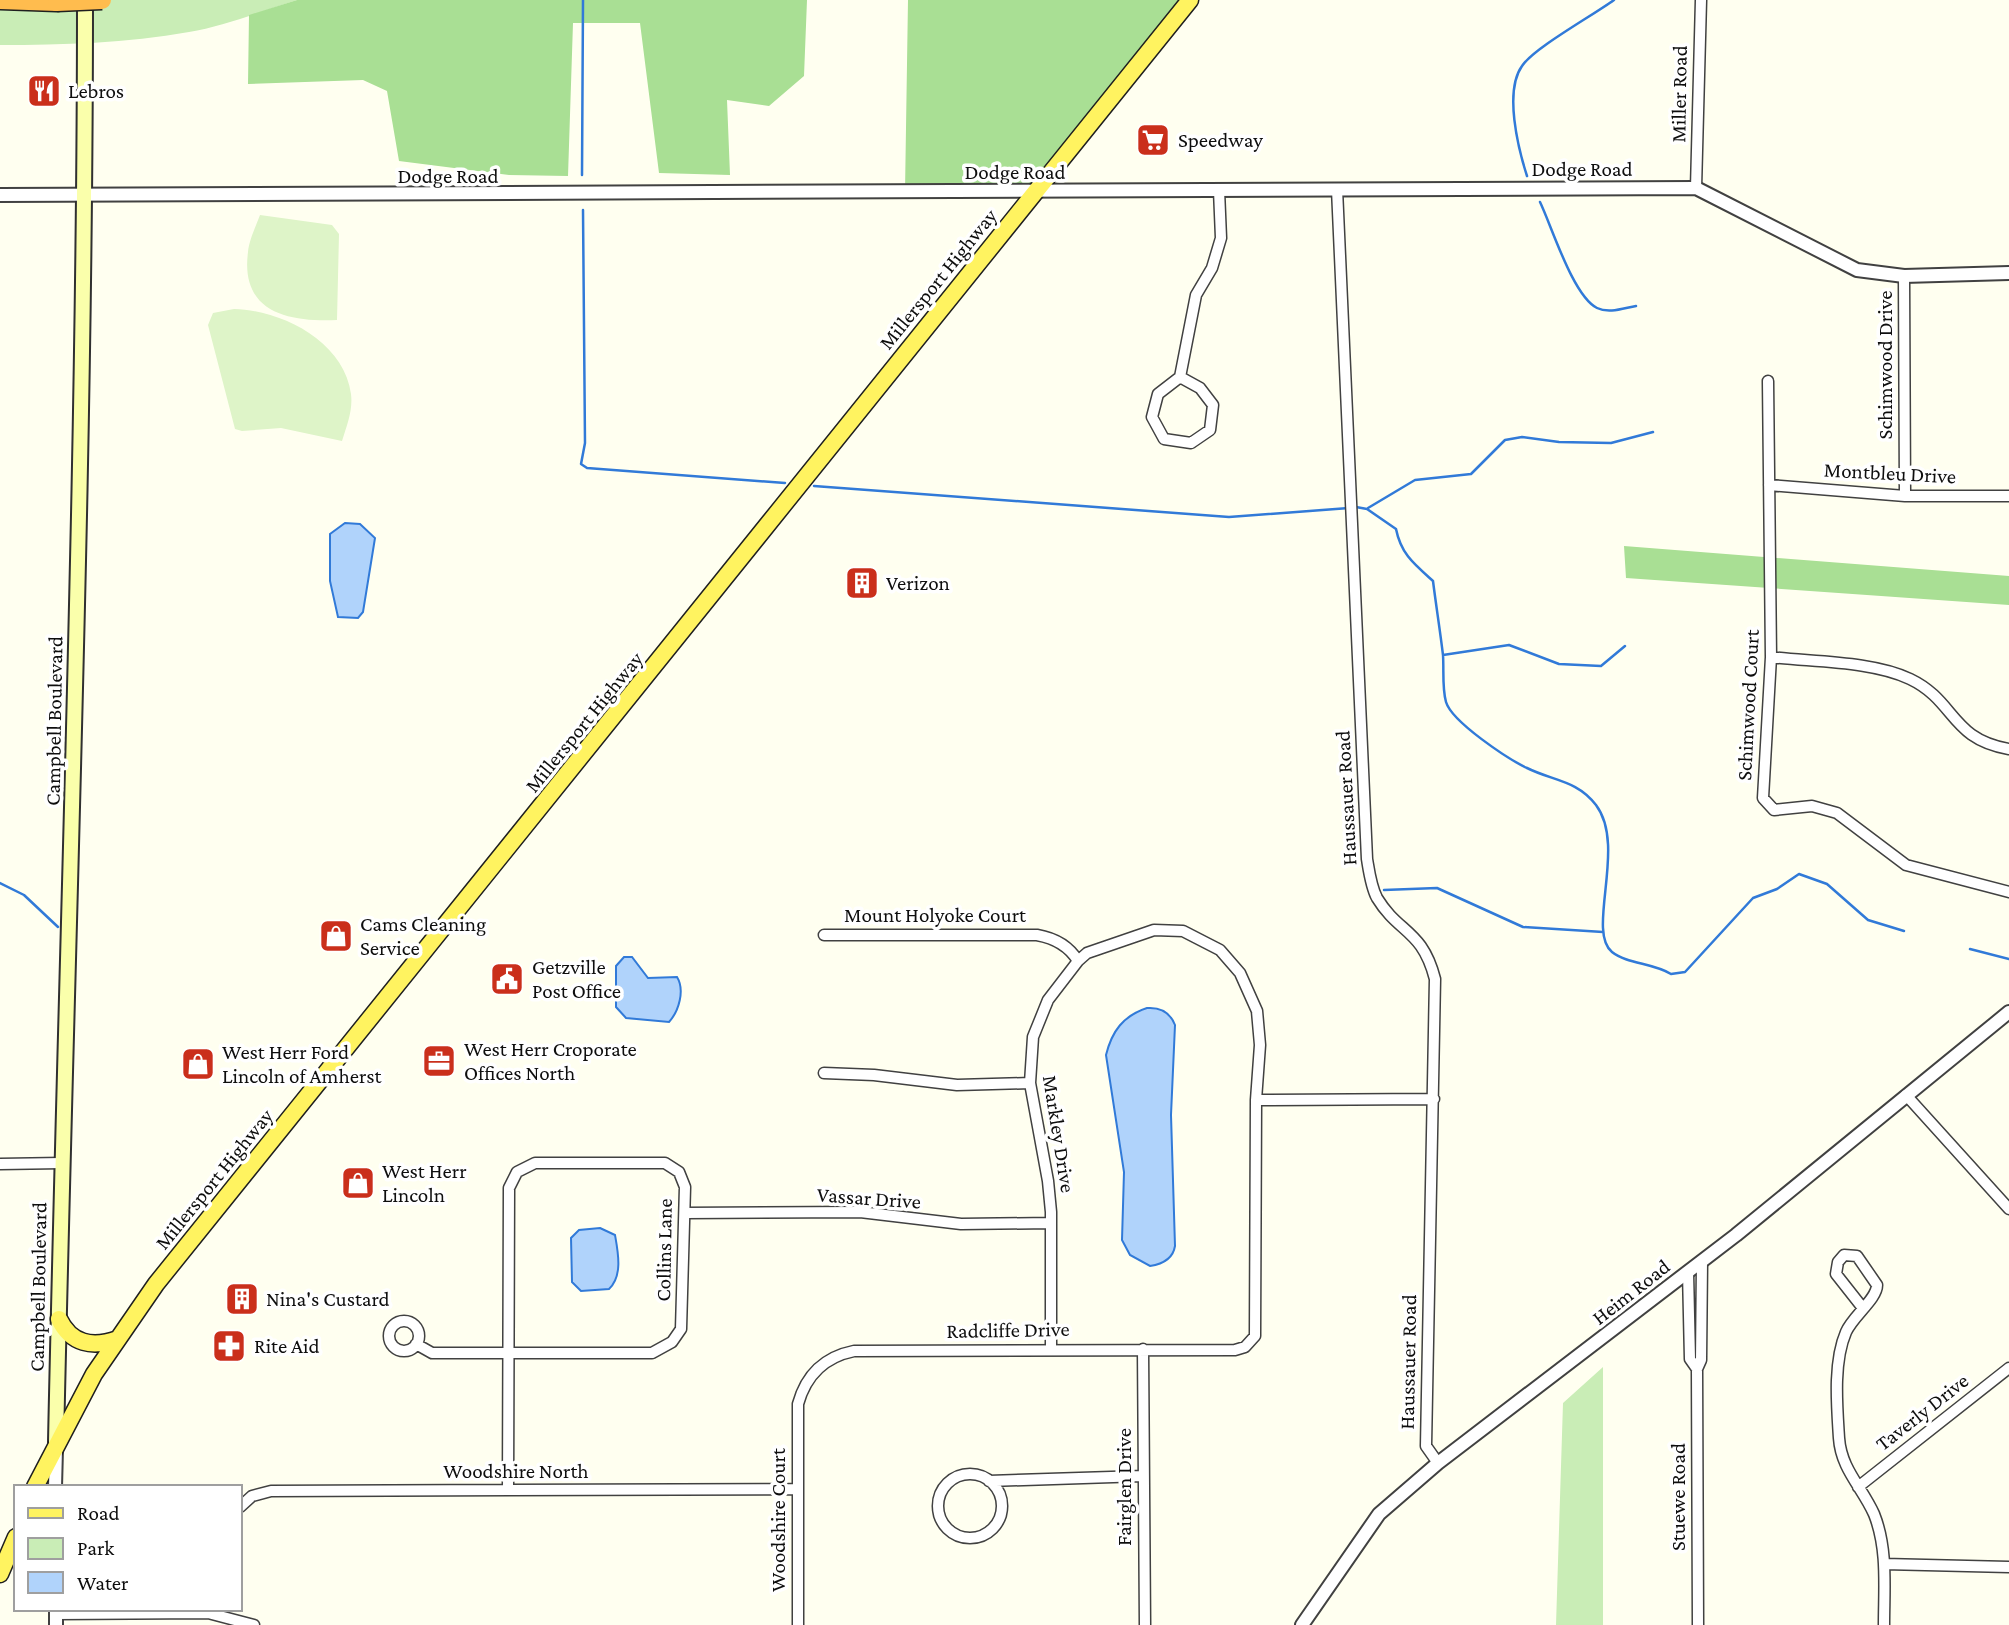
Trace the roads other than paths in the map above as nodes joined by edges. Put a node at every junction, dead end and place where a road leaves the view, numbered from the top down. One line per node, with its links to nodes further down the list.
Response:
1 (0, 0): 3 (highway, bridge)
2 (85, 0): 11 (main road, Campbell Boulevard)
3 (102, 0)
4 (1190, 0): 8 (main road, Millersport Highway)
5 (1700, 0): 6 (street, Miller Road)
6 (1696, 188): 7 (street, Dodge Road); 13 (street, Dodge Road)
7 (1338, 189): 9 (street, Dodge Road); 28 (street, Haussauer Road)
8 (1038, 190): 9 (street, Dodge Road); 11 (street, Dodge Road); 39 (main road, Millersport Highway)
9 (1219, 190): 14 (street)
10 (0, 195): 11 (street, Dodge Road)
11 (82, 195): 30 (main road, Campbell Boulevard)
12 (2009, 273): 13 (street, Dodge Road)
13 (1904, 276): 17 (street, Schimwood Drive)
14 (1180, 377): 14 (street)
15 (1768, 381): 16 (street, Schimwood Court)
16 (1769, 485): 17 (street, Montbleu Drive); 19 (street, Schimwood Court)
17 (1905, 496): 18 (street, Montbleu Drive)
18 (2009, 496)
19 (1771, 657): 20 (street); 21 (street, Schimwood Court)
20 (2009, 749)
21 (2009, 892)
22 (824, 935): 23 (street, Mount Holyoke Court)
23 (1078, 961): 26 (street, Markley Drive); 29 (street, Markley Drive)
24 (2009, 1012): 27 (street, Heim Road)
25 (824, 1073): 26 (street)
26 (1030, 1083): 34 (street, Markley Drive)
27 (1906, 1095): 32 (street); 35 (street, Heim Road)
28 (1434, 1099): 29 (street); 48 (street, Haussauer Road)
29 (1256, 1100): 42 (street, Radcliffe Drive)
30 (62, 1163): 31 (street); 38 (main road, Campbell Boulevard)
31 (0, 1164)
32 (2009, 1209)
33 (685, 1213): 34 (street, Vassar Drive); 43 (street, Collins Lane); 43 (street, Collins Lane)
34 (1051, 1223): 41 (street, Markley Drive)
35 (1702, 1262): 36 (street, Heim Road); 45 (street, Stuewe Road)
36 (1688, 1272): 45 (street, Stuewe Road); 48 (street, Heim Road)
37 (1862, 1307): 37 (street); 53 (street)
38 (59, 1319): 39 (main road); 47 (main road, Campbell Boulevard)
39 (117, 1339): 47 (main road, Millersport Highway)
40 (416, 1343): 43 (street)
41 (1051, 1348): 42 (street, Radcliffe Drive); 46 (street, Radcliffe Drive)
42 (1143, 1349): 49 (street, Fairglen Drive)
43 (508, 1353): 55 (street, Collins Lane)
44 (2009, 1368): 53 (street, Taverly Drive)
45 (1697, 1369): 67 (street, Stuewe Road)
46 (797, 1415): 54 (street, Woodshire Court)
47 (56, 1442): 51 (main road, Millersport Highway); 52 (street)
48 (1438, 1463): 66 (street, Heim Road)
49 (1143, 1476): 50 (street); 65 (street, Fairglen Drive)
50 (989, 1481): 50 (street)
51 (36, 1485)
52 (55, 1485)
53 (1858, 1487): 58 (street)
54 (797, 1489): 55 (street, Woodshire North); 64 (street, Woodshire Court)
55 (508, 1490): 56 (street, Woodshire North)
56 (242, 1505)
57 (12, 1558): 60 (main road)
58 (1884, 1564): 59 (street); 68 (street)
59 (2009, 1567)
60 (0, 1574)
61 (231, 1615): 62 (street); 63 (street)
62 (56, 1616)
63 (254, 1625)
64 (797, 1625)
65 (1145, 1625)
66 (1302, 1625)
67 (1698, 1625)
68 (1884, 1625)

